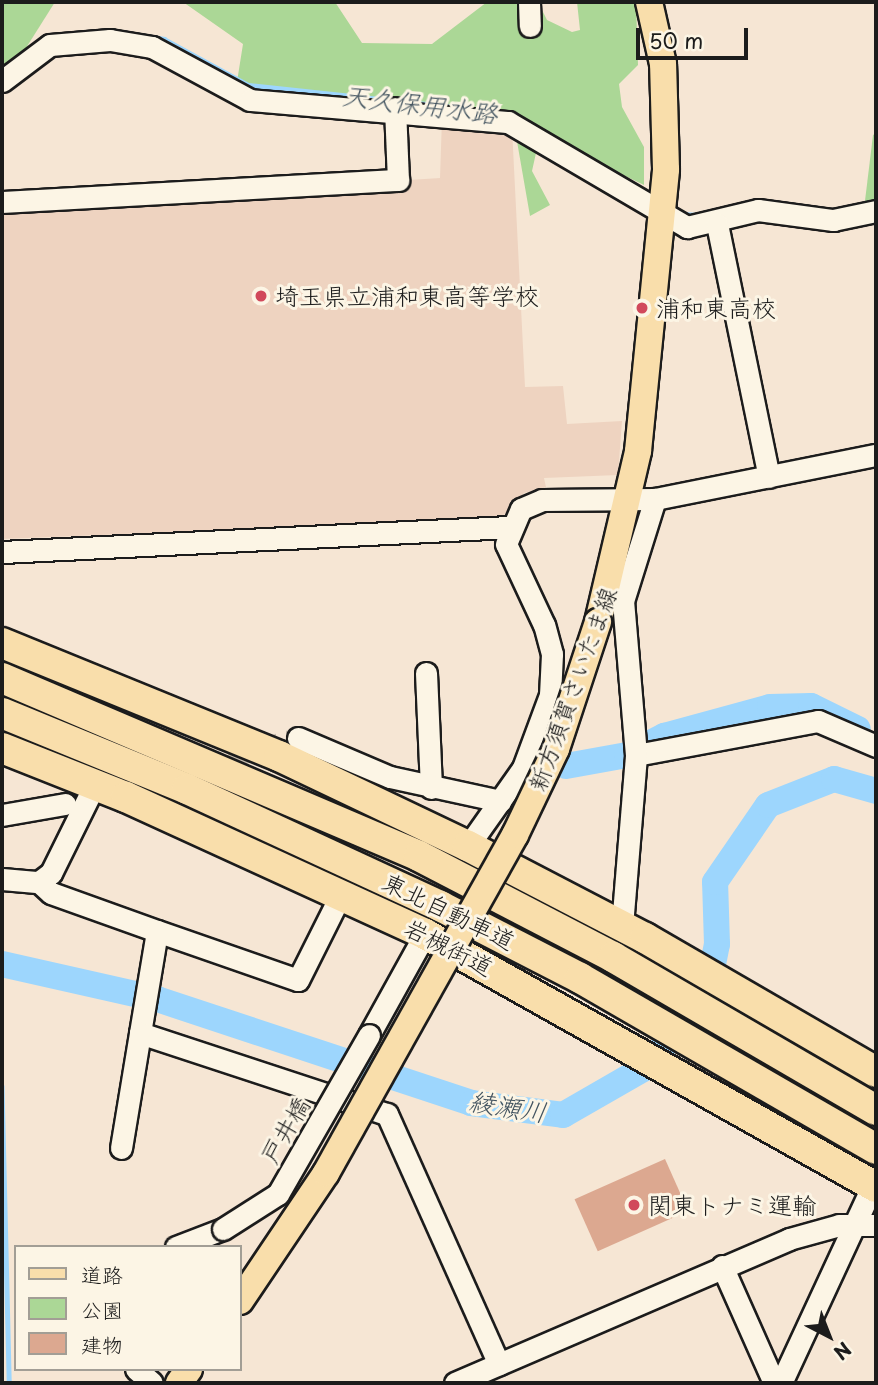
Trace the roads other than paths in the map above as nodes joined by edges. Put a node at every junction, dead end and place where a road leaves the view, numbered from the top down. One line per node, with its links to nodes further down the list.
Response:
1 (529, 2): 3 (street)
2 (649, 2): 8 (main road, 新方須賀さいたま線)
3 (530, 26)
4 (2, 81): 5 (street)
5 (395, 108): 6 (street); 8 (street)
6 (2, 202)
7 (876, 211): 9 (street)
8 (661, 215): 9 (street); 12 (main road, 新方須賀さいたま線)
9 (717, 224): 11 (street)
10 (876, 455): 11 (street)
11 (769, 477): 12 (street)
12 (643, 499): 13 (street); 22 (street); 45 (main road, 新方須賀さいたま線, bridge)
13 (509, 527): 14 (street); 25 (street)
14 (2, 552)
15 (2, 643): 28 (highway)
16 (426, 673): 24 (street)
17 (2, 678): 37 (highway, 東北自動車道)
18 (2, 713): 39 (highway, 東北自動車道)
19 (298, 738): 24 (street)
20 (876, 746): 22 (street)
21 (2, 748): 23 (highway, 岩槻街道)
22 (636, 755): 33 (street)
23 (94, 784): 30 (street); 31 (highway, 岩槻街道)
24 (430, 788): 25 (street)
25 (500, 800): 28 (street)
26 (65, 804): 27 (street)
27 (2, 815)
28 (467, 846): 33 (highway)
29 (2, 879): 30 (street)
30 (39, 882): 32 (street)
31 (341, 894): 32 (street); 34 (highway, 岩槻街道)
32 (157, 931): 35 (street)
33 (634, 932): 36 (highway)
34 (425, 934): 40 (highway, 岩槻街道); 43 (street, 戸井橋, bridge)
35 (140, 1032): 38 (street); 46 (street)
36 (874, 1069)
37 (876, 1110)
38 (121, 1148)
39 (876, 1149)
40 (874, 1186): 41 (street)
41 (855, 1224): 42 (street); 44 (street); 51 (street)
42 (876, 1225)
43 (181, 1245)
44 (722, 1266): 46 (street); 50 (street)
45 (242, 1298)
46 (499, 1364): 49 (street)
47 (138, 1371): 48 (street)
48 (152, 1383)
49 (455, 1383)
50 (774, 1383)
51 (781, 1383)

